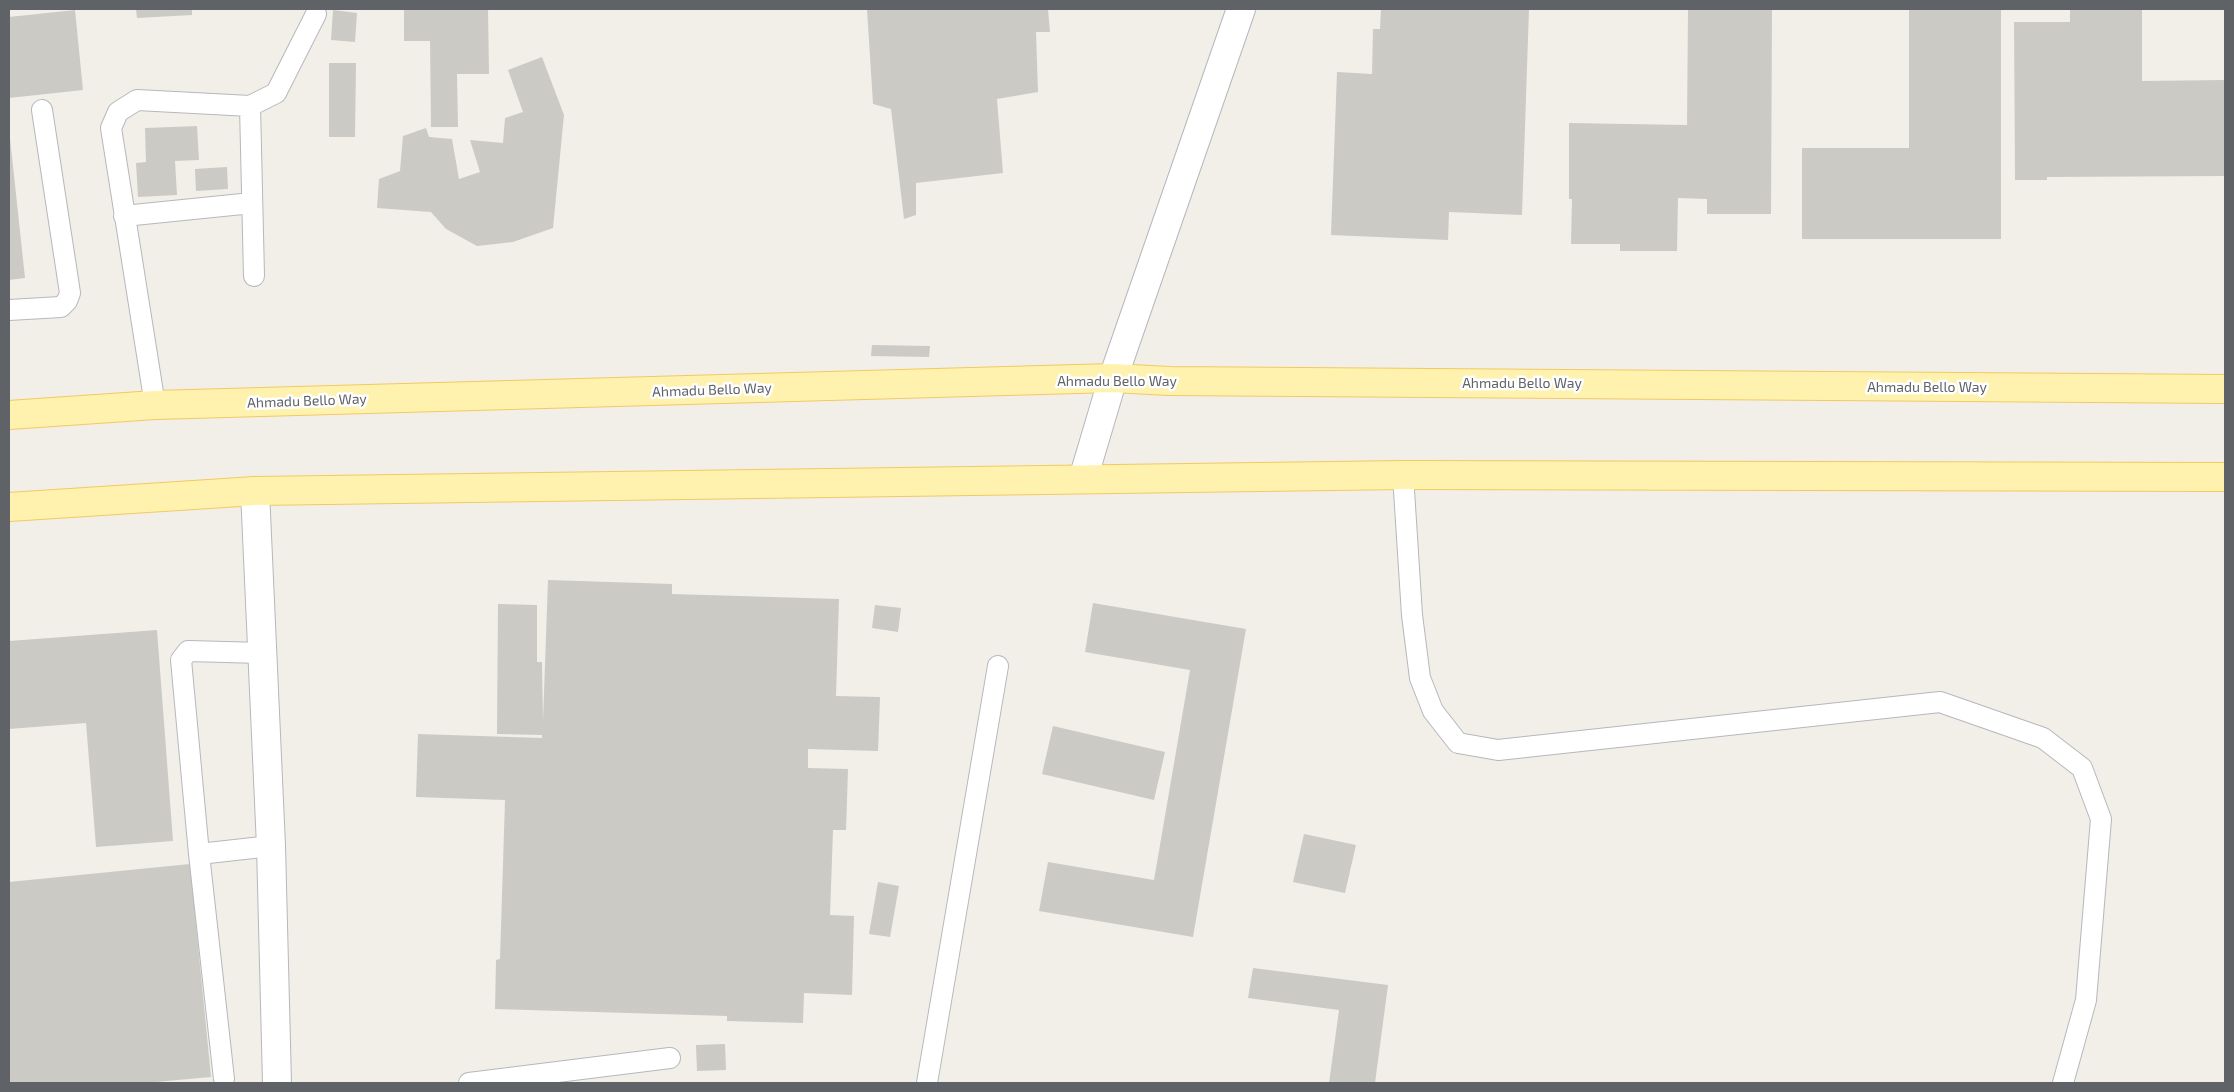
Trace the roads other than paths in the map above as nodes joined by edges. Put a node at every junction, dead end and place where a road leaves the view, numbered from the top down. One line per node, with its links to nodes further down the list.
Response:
1 (1242, 9): 9 (street)
2 (316, 14): 3 (lane)
3 (250, 106): 5 (lane); 6 (lane)
4 (42, 110): 8 (lane)
5 (252, 203): 6 (lane); 7 (lane)
6 (124, 216): 11 (lane)
7 (254, 276)
8 (9, 310)
9 (1113, 378): 10 (main road, Ahmadu Bello Way); 11 (main road, Ahmadu Bello Way); 15 (street)
10 (2225, 389)
11 (155, 405): 12 (main road, Ahmadu Bello Way)
12 (9, 415)
13 (1403, 475): 14 (main road); 15 (main road); 27 (lane)
14 (2225, 477)
15 (1083, 479): 16 (main road)
16 (255, 491): 17 (main road); 18 (street)
17 (9, 507)
18 (262, 653): 20 (street); 21 (lane)
19 (998, 666): 26 (lane)
20 (270, 846): 21 (lane); 24 (street)
21 (199, 854): 23 (lane)
22 (670, 1058): 25 (lane)
23 (224, 1079)
24 (278, 1083)
25 (469, 1083)
26 (926, 1083)
27 (2063, 1083)

